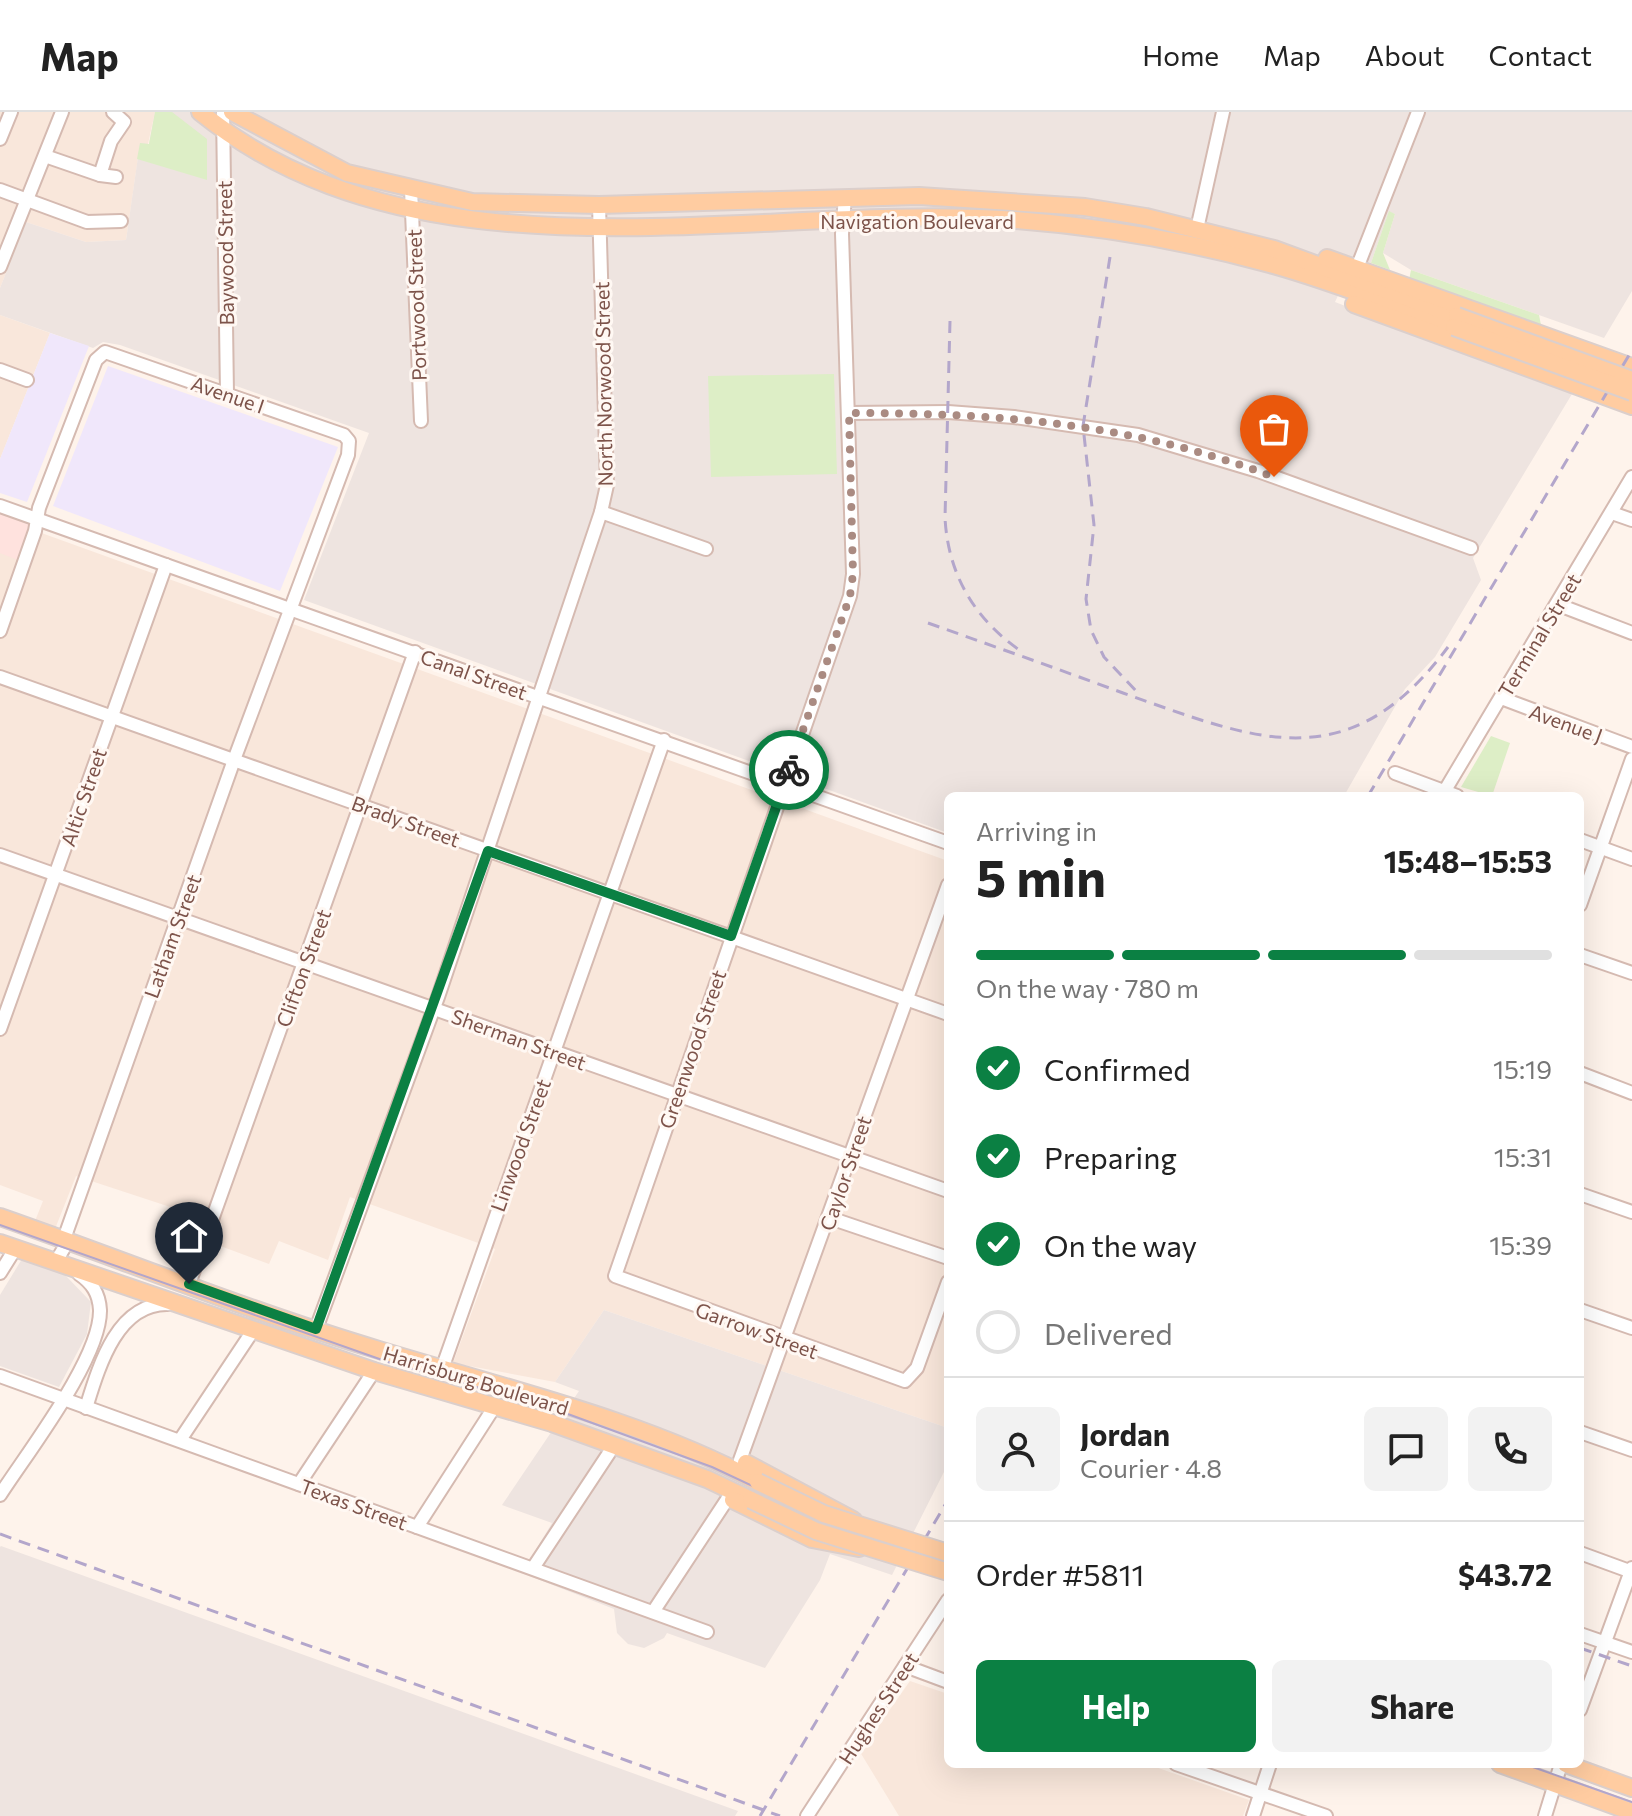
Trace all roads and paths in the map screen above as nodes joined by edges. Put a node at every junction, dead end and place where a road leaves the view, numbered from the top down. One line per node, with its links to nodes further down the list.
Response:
1 (11, 112): 10 (street)
2 (62, 112): 11 (street)
3 (113, 112): 12 (street)
4 (200, 112): 9 (main road, Navigation Boulevard)
5 (223, 112): 9 (street, Baywood Street)
6 (232, 112): 14 (main road, Navigation Boulevard)
7 (1223, 112): 25 (street)
8 (1418, 112): 29 (street)
9 (223, 130): 20 (main road, Navigation Boulevard); 36 (street, Baywood Street)
10 (0, 139)
11 (45, 156): 12 (street); 18 (street)
12 (100, 175): 13 (street)
13 (116, 177)
14 (411, 189): 19 (main road, Navigation Boulevard); 20 (street, Portwood Street)
15 (0, 190): 18 (street)
16 (919, 196): 17 (main road, Navigation Boulevard); 21 (main road); 25 (main road, Navigation Boulevard)
17 (845, 197): 19 (main road, Navigation Boulevard); 22 (street, Greenwood Street)
18 (26, 200): 23 (street); 28 (street)
19 (599, 205): 24 (street, North Norwood Street)
20 (412, 209): 24 (main road, Navigation Boulevard); 39 (street, Portwood Street)
21 (919, 218): 22 (main road, Navigation Boulevard); 26 (main road, Navigation Boulevard)
22 (846, 220): 24 (main road, Navigation Boulevard); 38 (street, Greenwood Street)
23 (121, 221)
24 (601, 226): 43 (street, North Norwood Street)
25 (1197, 229): 26 (main road); 27 (main road, Navigation Boulevard)
26 (1199, 248): 27 (main road, Navigation Boulevard)
27 (1272, 257): 29 (main road); 30 (main road, Navigation Boulevard); 37 (main road)
28 (0, 267)
29 (1357, 268): 31 (main road)
30 (1456, 322): 34 (main road, Navigation Boulevard, bridge); 35 (main road, Navigation Boulevard, bridge)
31 (1632, 367)
32 (0, 370): 33 (street)
33 (27, 380)
34 (1632, 380)
35 (1632, 392)
36 (227, 394): 40 (street, Avenue I); 45 (street, Avenue I)
37 (1632, 406)
38 (849, 413): 47 (street); 64 (street, Greenwood Street)
39 (421, 421)
40 (349, 441): 51 (street, Latham Street)
41 (1632, 477): 44 (street, Terminal Street)
42 (0, 506): 45 (street, Canal Street)
43 (601, 512): 48 (street); 56 (street, North Norwood Street)
44 (1612, 513): 46 (street); 50 (street, Terminal Street)
45 (38, 519): 49 (street, Canal Street); 52 (street)
46 (1632, 520)
47 (1471, 548)
48 (706, 549)
49 (166, 565): 51 (street, Canal Street); 58 (street, Altic Street)
50 (1559, 605): 53 (street); 57 (street, Terminal Street)
51 (290, 608): 54 (street, Canal Street); 62 (street, Latham Street)
52 (0, 631)
53 (1632, 633)
54 (415, 652): 56 (street, Canal Street); 67 (street, Clifton Street)
55 (0, 677): 58 (street, Brady Street)
56 (538, 697): 59 (street, Canal Street); 71 (street, North Norwood Street)
57 (1501, 698): 60 (street, Avenue J); 66 (street, Terminal Street)
58 (112, 717): 62 (street, Brady Street); 74 (street, Altic Street)
59 (664, 740): 64 (street, Canal Street); 75 (street, Linwood Street)
60 (1632, 747)
61 (1632, 759): 70 (street)
62 (234, 760): 67 (street, Brady Street); 78 (street, Latham Street)
63 (1395, 773): 65 (street)
64 (784, 783): 68 (street, Canal Street); 79 (street, Greenwood Street)
65 (1446, 792)
66 (1452, 792)
67 (361, 805): 71 (street, Brady Street); 81 (street, Clifton Street)
68 (944, 842)
69 (1584, 842): 70 (street)
70 (1601, 848): 73 (street); 76 (street)
71 (488, 851): 75 (street, Brady Street); 84 (street, North Norwood Street)
72 (0, 855): 74 (street, Sherman Street)
73 (1632, 859)
74 (56, 875): 78 (street, Sherman Street); 86 (street, Altic Street)
75 (610, 893): 79 (street, Brady Street); 87 (street, Linwood Street)
76 (1584, 894)
77 (944, 896): 83 (street, Caylor Street)
78 (178, 919): 81 (street, Sherman Street); 97 (street, Latham Street)
79 (731, 936): 83 (street, Brady Street); 90 (street, Greenwood Street)
80 (1584, 956): 82 (street)
81 (304, 964): 84 (street, Sherman Street); 103 (street, Clifton Street)
82 (1632, 973)
83 (907, 999): 85 (street, Brady Street); 91 (street, Caylor Street)
84 (434, 1008): 87 (street, Sherman Street); 109 (street, North Norwood Street)
85 (944, 1013)
86 (0, 1029)
87 (554, 1051): 90 (street, Sherman Street); 111 (street, Linwood Street)
88 (1584, 1075): 89 (street)
89 (1632, 1093)
90 (676, 1094): 91 (street, Sherman Street); 101 (street, Greenwood Street)
91 (850, 1156): 92 (street, Sherman Street); 96 (street, Caylor Street)
92 (944, 1190)
93 (1584, 1195): 94 (street)
94 (1632, 1212)
95 (0, 1217): 97 (main road, Harrisburg Boulevard)
96 (830, 1218): 99 (street); 110 (street, Caylor Street)
97 (64, 1239): 100 (street, Latham Street); 103 (main road, Harrisburg Boulevard)
98 (8, 1246): 100 (main road, Harrisburg Boulevard); 102 (street)
99 (944, 1257)
100 (62, 1265): 105 (main road, Harrisburg Boulevard); 114 (street)
101 (616, 1270): 110 (street, Garrow Street)
102 (0, 1273)
103 (189, 1284): 109 (main road, Harrisburg Boulevard)
104 (944, 1293): 110 (street, Garrow Street)
105 (176, 1304): 108 (main road, Harrisburg Boulevard); 115 (street)
106 (1584, 1311): 107 (street)
107 (1632, 1328)
108 (254, 1329): 112 (main road, Harrisburg Boulevard); 118 (street)
109 (316, 1329): 111 (main road, Harrisburg Boulevard)
110 (784, 1339): 121 (street, Caylor Street)
111 (442, 1369): 121 (main road); 128 (main road, Harrisburg Boulevard, bridge)
112 (374, 1371): 116 (main road); 122 (street); 133 (main road, Harrisburg Boulevard, bridge)
113 (0, 1376): 114 (street, Texas Street)
114 (61, 1399): 115 (street, Texas Street); 123 (street)
115 (86, 1408): 118 (street, Texas Street)
116 (491, 1412): 120 (main road); 126 (street)
117 (1584, 1433): 119 (street)
118 (180, 1440): 122 (street, Texas Street)
119 (1632, 1450)
120 (609, 1453): 124 (main road); 132 (street)
121 (740, 1460): 125 (main road)
122 (299, 1484): 126 (street, Texas Street)
123 (0, 1495)
124 (728, 1498): 127 (main road); 136 (street)
125 (852, 1520): 127 (main road); 129 (main road)
126 (417, 1527): 132 (street, Texas Street)
127 (842, 1547): 131 (main road)
128 (944, 1553)
129 (944, 1553)
130 (1584, 1554): 134 (street)
131 (944, 1567)
132 (533, 1568): 136 (street, Texas Street)
133 (944, 1568)
134 (1632, 1570): 139 (street)
135 (944, 1606): 141 (street, Hughes Street)
136 (653, 1612): 137 (street, Texas Street)
137 (707, 1632)
138 (1584, 1635): 139 (street)
139 (1604, 1642): 140 (street); 143 (street)
140 (1632, 1652)
141 (905, 1666): 142 (street); 153 (street, Hughes Street)
142 (944, 1681)
143 (1584, 1699)
144 (1187, 1768): 151 (street)
145 (1269, 1768): 151 (street)
146 (1511, 1768): 149 (main road)
147 (1562, 1768): 149 (street)
148 (1575, 1768): 150 (main road)
149 (1555, 1784): 152 (main road); 156 (street)
150 (1632, 1788)
151 (1260, 1794): 154 (street); 155 (street)
152 (1632, 1812)
153 (807, 1816)
154 (1253, 1816)
155 (1326, 1816)
156 (1545, 1816)

